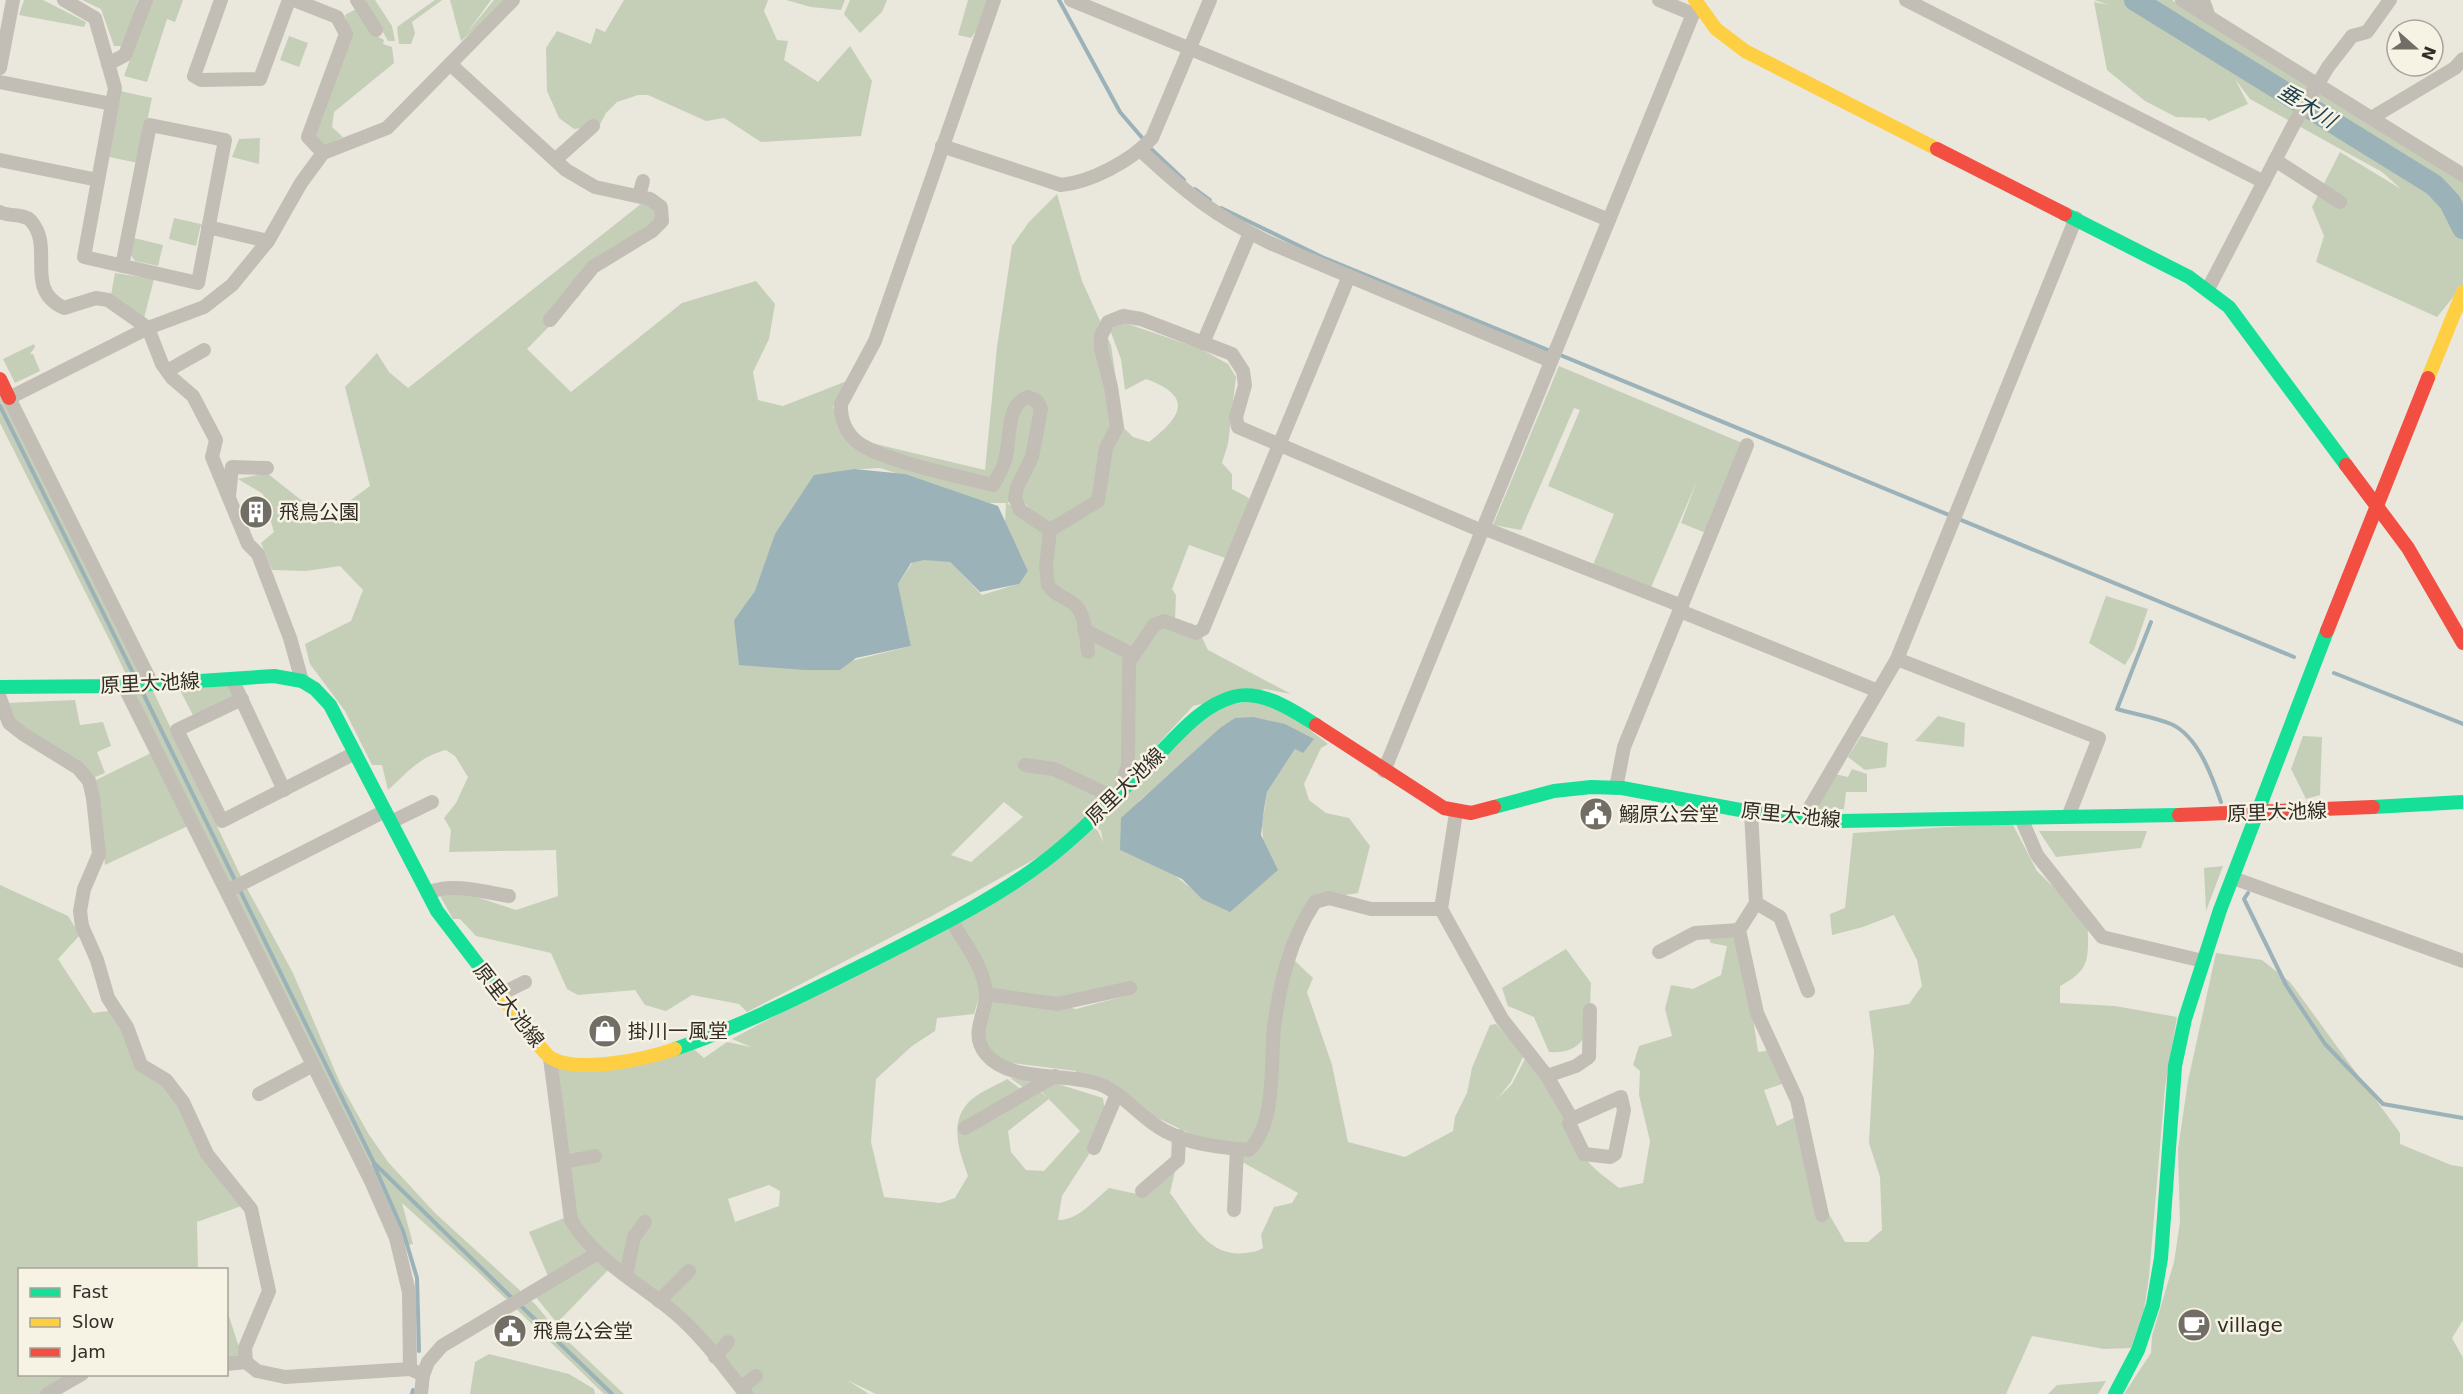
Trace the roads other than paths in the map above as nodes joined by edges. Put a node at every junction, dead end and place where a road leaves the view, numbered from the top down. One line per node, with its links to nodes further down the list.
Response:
1 (64, 0): 23 (street)
2 (146, 0): 23 (street)
3 (221, 0): 4 (street)
4 (288, 0)
5 (294, 0): 18 (street)
6 (513, 0): 24 (street)
7 (994, 0): 31 (street)
8 (1071, 0): 21 (street)
9 (1210, 0): 21 (street)
10 (1659, 0): 17 (street)
11 (1906, 0): 40 (street)
12 (2182, 0): 19 (street)
13 (2204, 0): 19 (street)
14 (2390, 0): 27 (street)
15 (8, 2): 25 (street)
16 (358, 2): 18 (street); 20 (street)
17 (1695, 6): 44 (main road); 45 (street)
18 (337, 17): 33 (street)
19 (2209, 17): 27 (street)
20 (376, 30)
21 (1191, 48): 32 (street); 45 (street)
22 (2463, 58): 29 (street)
23 (108, 64): 28 (street)
24 (450, 64): 33 (street); 35 (street)
25 (0, 68)
26 (0, 82): 28 (street)
27 (2315, 89): 29 (street); 36 (street)
28 (112, 104): 38 (street)
29 (2373, 117): 37 (street)
30 (592, 126): 35 (street)
31 (942, 146): 32 (street); 67 (street)
32 (1140, 150): 47 (street)
33 (323, 153): 48 (street)
34 (0, 160): 38 (street)
35 (555, 160): 41 (street)
36 (2275, 160): 40 (street); 42 (street)
37 (2463, 175)
38 (98, 180): 49 (street)
39 (643, 181): 41 (street)
40 (2264, 182): 51 (street)
41 (648, 195): 53 (street)
42 (2340, 202)
43 (0, 212): 54 (street)
44 (2076, 218): 51 (main road); 73 (street)
45 (1609, 220): 57 (street)
46 (208, 226): 48 (street); 49 (street); 49 (street)
47 (1250, 232): 50 (street); 55 (street)
48 (268, 241): 54 (street)
49 (122, 266)
50 (1349, 276): 57 (street); 62 (street)
51 (2208, 289): 65 (main road)
52 (2462, 295): 65 (main road)
53 (549, 320)
54 (148, 328): 58 (street); 60 (street)
55 (1203, 343): 62 (street); 67 (street)
56 (204, 350): 58 (street)
57 (1551, 361): 66 (street)
58 (167, 371): 64 (street)
59 (0, 379): 60 (main road)
60 (9, 398): 76 (street)
61 (1747, 444): 68 (street)
62 (1277, 446): 66 (street); 72 (street)
63 (267, 468): 64 (street)
64 (229, 498): 75 (street)
65 (2377, 504): 70 (main road); 92 (main road)
66 (1483, 529): 68 (street); 84 (street)
67 (1050, 530): 69 (street)
68 (1681, 608): 79 (street); 85 (street)
69 (1084, 630): 71 (street); 72 (street)
70 (2463, 643)
71 (1088, 652)
72 (1134, 654): 87 (street)
73 (1897, 659): 79 (street); 94 (street)
74 (232, 679): 75 (main road, 原里大池線); 76 (main road, 原里大池線); 81 (street)
75 (302, 681): 82 (main road, 原里大池線)
76 (149, 684): 77 (main road, 原里大池線)
77 (126, 686): 78 (main road, 原里大池線); 98 (street)
78 (0, 687)
79 (1878, 691): 96 (street)
80 (0, 698): 137 (street)
81 (242, 699): 86 (street); 86 (street)
82 (356, 753): 86 (street); 93 (main road, 原里大池線)
83 (1025, 765): 87 (street)
84 (1384, 771): 87 (main road, 原里大池線); 91 (main road, 原里大池線)
85 (1616, 788): 90 (main road, 原里大池線); 91 (main road, 原里大池線)
86 (284, 790)
87 (1117, 794): 103 (main road, 原里大池線)
88 (432, 802): 93 (street)
89 (2463, 802): 92 (main road, 原里大池線)
90 (1751, 812): 96 (main road, 原里大池線); 101 (street)
91 (1456, 813): 102 (street)
92 (2257, 814): 94 (main road, 原里大池線); 97 (main road)
93 (388, 817): 98 (street); 99 (main road, 原里大池線)
94 (2068, 817): 95 (main road, 原里大池線)
95 (2021, 818): 96 (main road, 原里大池線); 106 (street)
96 (1803, 819)
97 (2233, 878): 106 (main road); 107 (street)
98 (227, 891): 115 (street)
99 (428, 893): 100 (street); 111 (main road, 原里大池線)
100 (509, 896)
101 (1756, 903): 104 (street); 110 (street)
102 (1441, 909): 117 (street); 124 (street)
103 (951, 920): 112 (street); 114 (main road, 原里大池線)
104 (1739, 930): 105 (street); 129 (street)
105 (1659, 952)
106 (2203, 961): 142 (main road)
107 (2463, 961)
108 (525, 982): 111 (street)
109 (1130, 988): 112 (street)
110 (1808, 991)
111 (501, 994): 114 (main road, 原里大池線)
112 (986, 994): 116 (street)
113 (1590, 1010): 117 (street)
114 (550, 1058): 126 (street)
115 (313, 1065): 118 (street); 139 (street)
116 (1055, 1076): 119 (street); 121 (street)
117 (1547, 1076): 120 (street)
118 (259, 1094)
119 (1117, 1094): 122 (street); 123 (street)
120 (1572, 1119): 120 (street)
121 (965, 1128)
122 (1179, 1136): 124 (street); 127 (street)
123 (1094, 1148)
124 (1237, 1149): 128 (street)
125 (595, 1156): 126 (street)
126 (564, 1162): 131 (street)
127 (1142, 1191)
128 (1234, 1210)
129 (1822, 1215)
130 (645, 1221): 133 (street)
131 (598, 1253): 133 (street); 139 (street)
132 (689, 1271): 134 (street)
133 (626, 1275): 134 (street)
134 (659, 1301): 136 (street)
135 (728, 1342): 136 (street)
136 (715, 1357): 143 (street)
137 (246, 1362): 138 (street); 139 (street)
138 (228, 1364)
139 (417, 1372): 145 (street)
140 (78, 1376): 144 (street)
141 (756, 1376): 143 (street)
142 (2126, 1377): 146 (main road); 147 (street)
143 (743, 1391)
144 (47, 1394)
145 (421, 1394)
146 (2115, 1394)
147 (2126, 1394)

